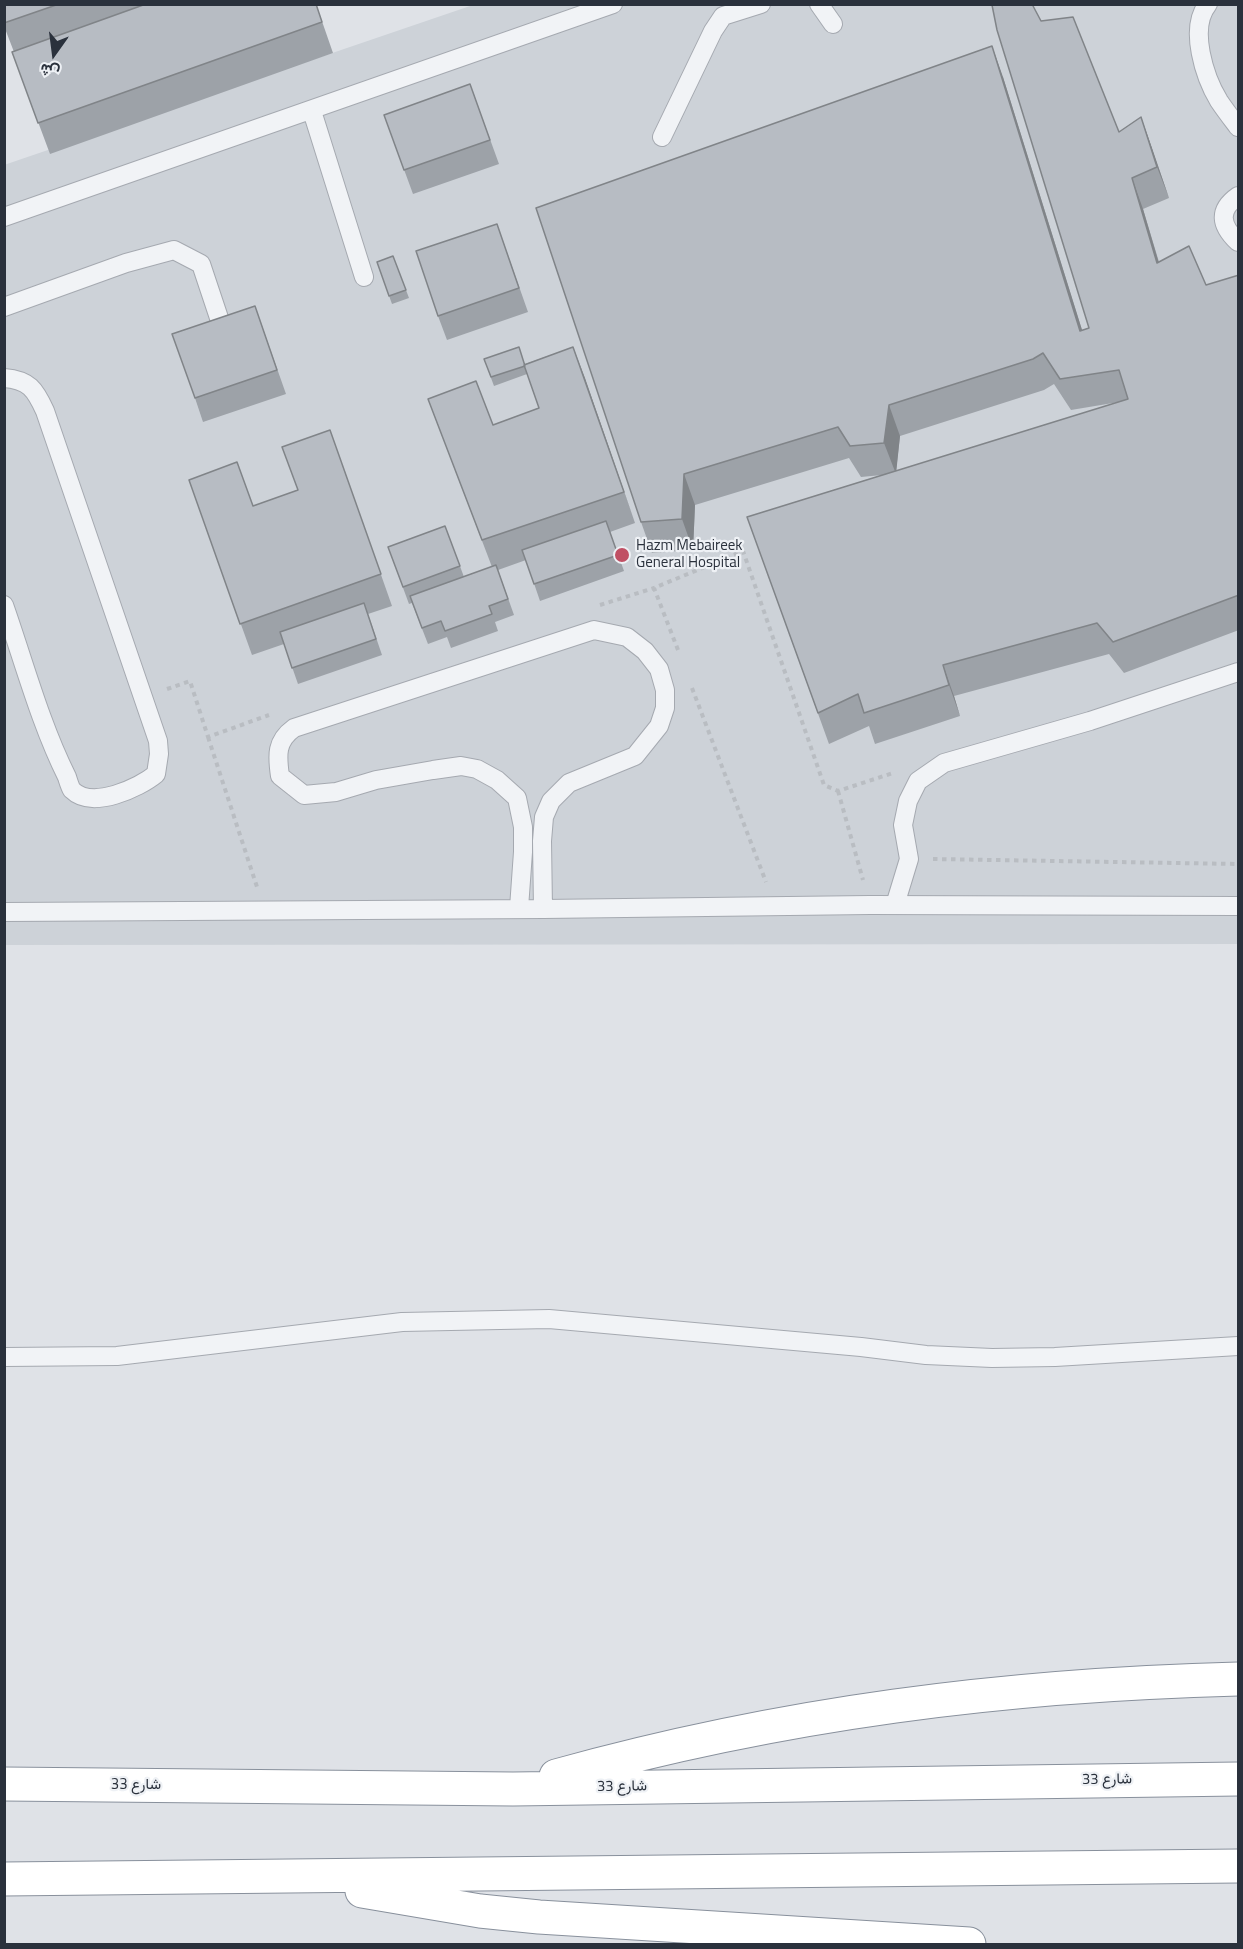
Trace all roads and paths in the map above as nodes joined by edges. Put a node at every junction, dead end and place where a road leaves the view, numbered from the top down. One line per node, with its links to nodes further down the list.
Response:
1 (613, 4): 6 (lane)
2 (761, 4): 8 (lane)
3 (819, 4): 5 (lane)
4 (1208, 4): 7 (lane)
5 (833, 24)
6 (312, 111): 10 (lane); 12 (lane)
7 (1239, 127)
8 (662, 137)
9 (1239, 196): 11 (lane)
10 (4, 217)
11 (1239, 242)
12 (364, 277)
13 (4, 307): 14 (lane)
14 (219, 318)
15 (4, 378): 22 (lane)
16 (654, 588): 18 (path); 19 (path); 26 (path)
17 (4, 605): 22 (lane)
18 (597, 606)
19 (679, 654)
20 (1239, 672): 27 (lane)
21 (692, 687): 32 (path)
22 (143, 698): 24 (path)
23 (274, 714): 24 (path)
24 (208, 737): 29 (path)
25 (894, 772): 26 (path)
26 (838, 792): 30 (path)
27 (909, 859): 28 (path); 31 (lane)
28 (1239, 864)
29 (268, 887)
30 (870, 905): 31 (lane); 32 (lane)
31 (895, 905): 33 (lane)
32 (775, 906): 35 (lane)
33 (1239, 906)
34 (519, 908): 35 (lane); 35 (lane); 36 (lane)
35 (543, 909)
36 (4, 912)
37 (1239, 1346): 38 (lane)
38 (4, 1357)
39 (1239, 1679): 42 (highway)
40 (1239, 1779): 42 (highway, شارع 33)
41 (4, 1785): 42 (highway, شارع 33)
42 (513, 1789)
43 (1239, 1866): 44 (highway)
44 (305, 1877): 45 (highway); 46 (highway)
45 (4, 1880)
46 (969, 1944)

